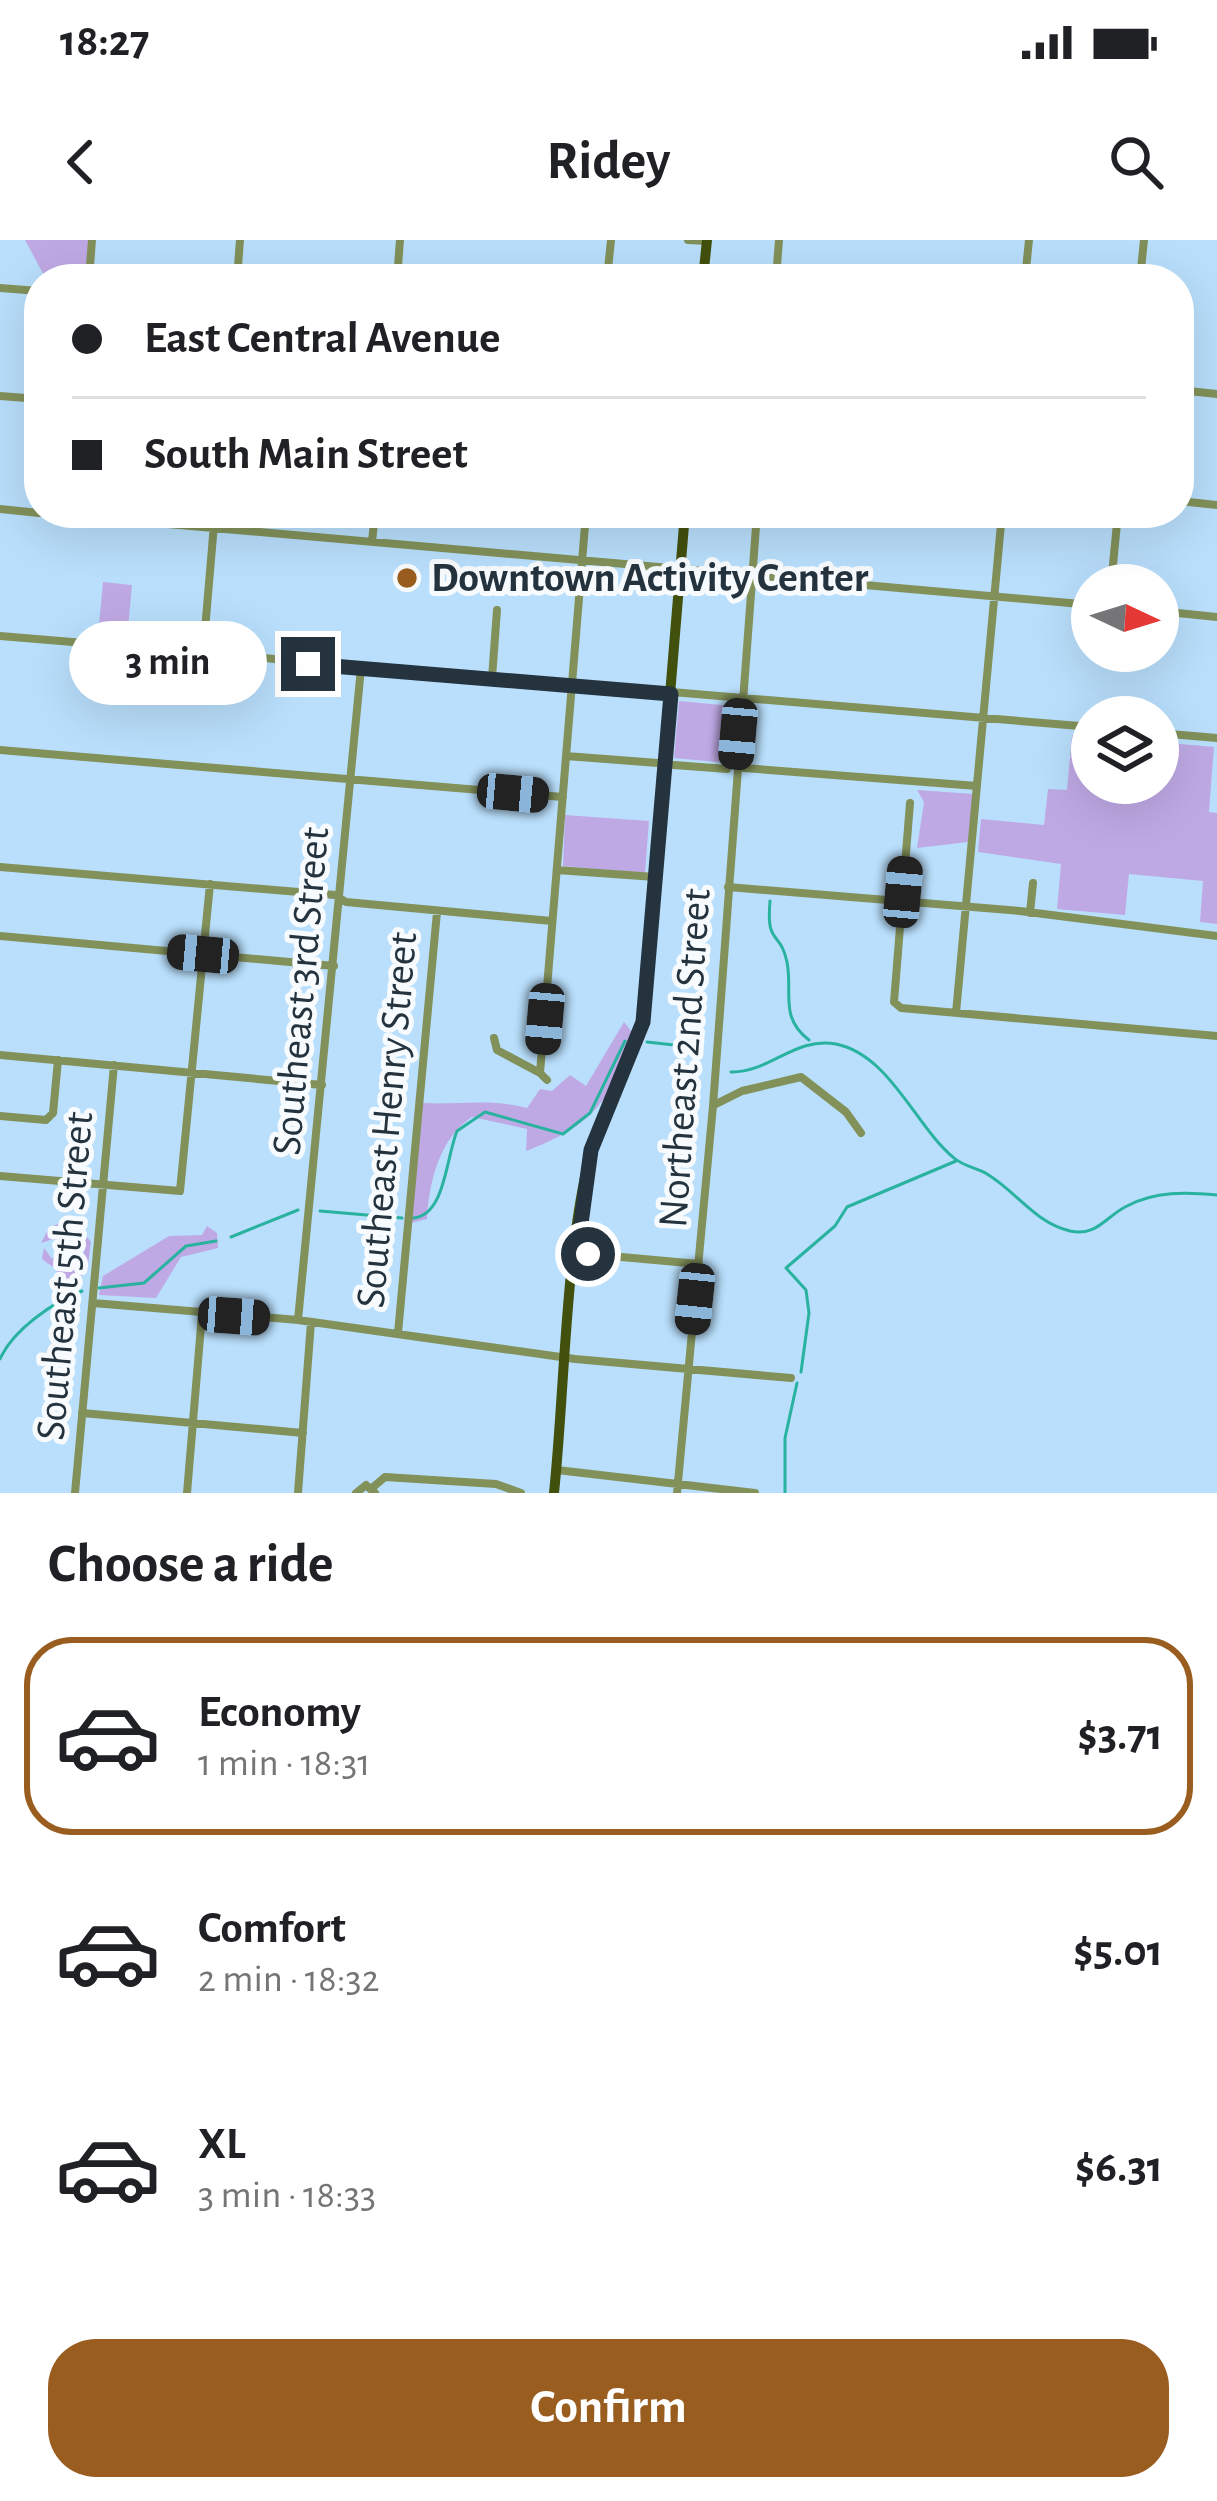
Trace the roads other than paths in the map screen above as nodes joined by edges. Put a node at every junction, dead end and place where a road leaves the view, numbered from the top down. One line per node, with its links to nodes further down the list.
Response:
1 (688, 240): 2 (street)
2 (707, 240)
3 (214, 528): 10 (street); 21 (street)
4 (373, 528): 10 (street)
5 (585, 528): 11 (street)
6 (684, 528): 13 (main road)
7 (756, 528): 14 (street, Northeast 2nd Street)
8 (1001, 528): 15 (street)
9 (1117, 528): 12 (street)
10 (372, 542): 11 (street)
11 (582, 560): 13 (street); 24 (street)
12 (1113, 564)
13 (681, 568): 14 (street); 25 (main road)
14 (752, 574): 15 (street); 26 (street, Northeast 2nd Street)
15 (994, 596): 16 (street); 27 (street)
16 (1071, 603)
17 (497, 610): 23 (street)
18 (1179, 613): 19 (street)
19 (1217, 616)
20 (0, 636): 21 (street)
21 (203, 653): 22 (street)
22 (362, 668): 23 (street); 37 (street, Southeast 3rd Street)
23 (492, 678): 24 (street)
24 (572, 684): 25 (street); 32 (street)
25 (671, 694): 26 (street); 43 (main road)
26 (741, 700): 27 (street); 46 (street, Northeast 2nd Street)
27 (984, 717): 28 (street); 38 (street)
28 (1071, 725)
29 (1179, 735): 30 (street)
30 (1217, 738)
31 (0, 750): 37 (street)
32 (566, 756): 33 (street); 39 (street)
33 (658, 763)
34 (674, 765): 36 (street)
35 (744, 768): 38 (street)
36 (727, 769)
37 (351, 780): 39 (street); 47 (street, Southeast 3rd Street)
38 (977, 786): 49 (street)
39 (563, 797): 42 (street)
40 (910, 803): 48 (street)
41 (0, 866): 45 (street)
42 (557, 870): 43 (street); 52 (street)
43 (656, 877): 70 (main road)
44 (1033, 883): 51 (street)
45 (210, 884): 47 (street); 55 (street)
46 (728, 887): 48 (street); 65 (street, Northeast 2nd Street)
47 (340, 898): 50 (street); 56 (street, Southeast 3rd Street)
48 (903, 900): 49 (street); 57 (street)
49 (966, 907): 51 (street); 57 (street)
50 (436, 912): 52 (street); 76 (street, Southeast Henry Street)
51 (1030, 913): 54 (street)
52 (553, 921): 59 (street)
53 (0, 935): 55 (street)
54 (1217, 936)
55 (203, 954): 56 (street); 63 (street)
56 (334, 966): 64 (street, Southeast 3rd Street)
57 (956, 1014): 58 (street)
58 (1217, 1036)
59 (494, 1038)
60 (0, 1054): 61 (street)
61 (58, 1060): 62 (street); 66 (street)
62 (114, 1065): 63 (street); 69 (street, Southeast 5th Street)
63 (192, 1073): 64 (street); 69 (street)
64 (322, 1085): 74 (street, Southeast 3rd Street)
65 (713, 1106): 67 (street); 71 (street, Northeast 2nd Street)
66 (0, 1116)
67 (861, 1133)
68 (0, 1176): 69 (street)
69 (104, 1185): 72 (street, Southeast 5th Street)
70 (577, 1253): 71 (street); 77 (main road)
71 (699, 1264): 78 (street, Northeast 2nd Street)
72 (93, 1304): 73 (street); 80 (street, Southeast 5th Street)
73 (202, 1314): 74 (street); 81 (street)
74 (298, 1320): 75 (street)
75 (311, 1322): 76 (street); 82 (street)
76 (398, 1333): 77 (street)
77 (567, 1357): 78 (street); 83 (main road)
78 (688, 1371): 79 (street); 84 (street, Northeast 2nd Street)
79 (791, 1378)
80 (82, 1413): 81 (street); 86 (street, Southeast 5th Street)
81 (193, 1423): 82 (street); 87 (street)
82 (303, 1433): 88 (street)
83 (557, 1470): 84 (street); 91 (main road)
84 (677, 1489): 92 (street)
85 (374, 1490): 89 (street); 90 (street)
86 (75, 1493)
87 (187, 1493)
88 (298, 1493)
89 (356, 1493)
90 (521, 1493)
91 (554, 1493)
92 (754, 1493)

